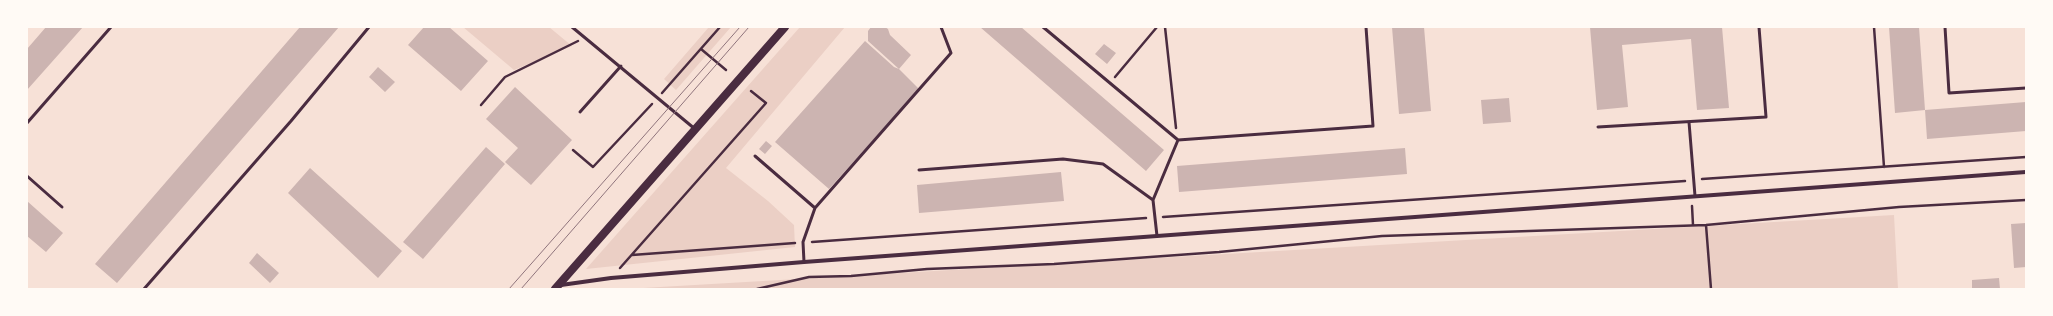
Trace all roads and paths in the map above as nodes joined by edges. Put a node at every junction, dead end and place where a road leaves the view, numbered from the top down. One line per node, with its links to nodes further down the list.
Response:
1 (111, 27): 25 (lane)
2 (369, 27): 50 (lane)
3 (572, 27): 14 (lane)
4 (720, 27): 15 (path)
5 (785, 27): 27 (main road)
6 (941, 27): 42 (lane)
7 (1043, 27): 18 (lane)
8 (1157, 27): 18 (path)
9 (1165, 27): 28 (path)
10 (1366, 27): 28 (lane)
11 (1759, 27): 24 (lane)
12 (1874, 27): 32 (path)
13 (1945, 27): 19 (lane)
14 (586, 38): 16 (lane); 22 (path)
15 (701, 49): 17 (path); 21 (path)
16 (621, 66): 21 (lane); 23 (lane)
17 (726, 70)
18 (1110, 83): 28 (lane)
19 (2026, 88)
20 (751, 91): 47 (path)
21 (658, 97): 27 (lane); 29 (path)
22 (481, 105)
23 (580, 112)
24 (1689, 122): 26 (lane); 36 (lane)
25 (27, 123)
26 (1598, 127)
27 (696, 129): 49 (main road)
28 (1178, 140): 38 (lane)
29 (573, 150)
30 (755, 156): 42 (lane)
31 (2026, 157): 32 (path)
32 (1884, 167): 36 (path)
33 (919, 170): 38 (lane)
34 (2026, 172): 37 (street)
35 (27, 176): 41 (lane)
36 (1693, 180): 37 (lane); 43 (path)
37 (1695, 196): 46 (street)
38 (1153, 200): 43 (lane)
39 (2026, 200): 45 (path)
40 (1692, 203): 44 (path)
41 (62, 207)
42 (815, 208): 47 (lane)
43 (1155, 218): 46 (lane); 47 (path)
44 (1693, 225): 45 (path); 51 (path)
45 (1706, 225): 52 (path)
46 (1157, 236): 48 (street)
47 (803, 242): 48 (lane)
48 (804, 262): 49 (street)
49 (557, 287)
50 (144, 289)
51 (757, 289)
52 (1711, 289)

